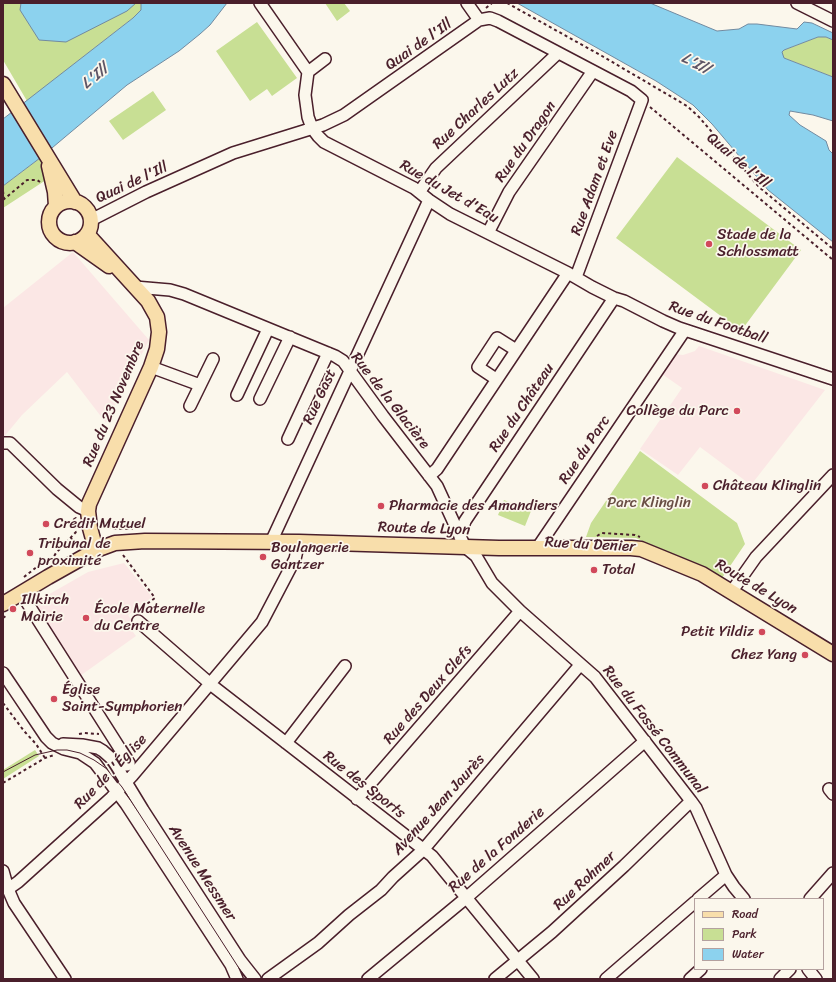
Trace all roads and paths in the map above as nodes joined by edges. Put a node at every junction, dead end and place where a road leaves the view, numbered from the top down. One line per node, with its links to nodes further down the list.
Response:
1 (260, 3): 10 (street)
2 (468, 3): 5 (street)
3 (508, 3): 26 (path)
4 (797, 3): 6 (street)
5 (479, 20): 7 (street); 13 (street, Quai de l'Ill)
6 (833, 21)
7 (558, 52): 9 (street); 16 (street, Rue Charles Lutz)
8 (325, 59): 10 (street)
9 (593, 71): 12 (street); 23 (street, Rue du Dragon)
10 (308, 72): 13 (street)
11 (3, 84): 14 (main road)
12 (642, 100): 27 (path, Quai de l'Ill); 28 (street, Rue Adam et Eve)
13 (312, 128): 16 (street, Rue du Jet d'Eau); 22 (street, Quai de l'Ill)
14 (47, 158): 17 (main road); 20 (main road)
15 (3, 191): 18 (path)
16 (420, 191): 19 (street, Rue du Jet d'Eau)
17 (55, 192): 18 (path); 21 (main road)
18 (4, 199)
19 (429, 200): 23 (street, Rue du Jet d'Eau); 38 (street, Rue Gast)
20 (75, 202): 21 (main road); 22 (main road)
21 (56, 206): 25 (main road)
22 (91, 220): 24 (main road)
23 (488, 233): 28 (street, Rue du Jet d'Eau)
24 (87, 234): 25 (main road); 29 (main road, Rue du 23 Novembre)
25 (75, 242): 29 (main road, Rue du 23 Novembre)
26 (833, 249)
27 (833, 260)
28 (572, 275): 30 (street, Rue du Football); 34 (street, Rue Adam et Eve)
29 (132, 283): 31 (street, Rue de la Glacière); 37 (main road, Rue du 23 Novembre)
30 (614, 298): 32 (street, Rue du Football); 52 (street, Rue du Château)
31 (268, 329): 33 (street, Rue de la Glacière); 42 (street)
32 (685, 330): 40 (street, Rue du Football); 53 (street, Rue du Parc)
33 (290, 337): 35 (street, Rue de la Glacière); 43 (street)
34 (516, 350): 39 (street, Rue Adam et Eve); 39 (street)
35 (328, 353): 38 (street, Rue de la Glacière); 45 (street)
36 (213, 359): 41 (street)
37 (151, 367): 41 (street); 49 (main road, Rue du 23 Novembre)
38 (350, 370): 48 (street, Rue de la Glacière); 50 (street, Rue Gast)
39 (496, 379): 48 (street, Rue Adam et Eve)
40 (833, 379)
41 (200, 385): 44 (street)
42 (237, 395)
43 (260, 399)
44 (190, 406)
45 (288, 439)
46 (3, 443): 49 (street)
47 (833, 475): 56 (street)
48 (429, 476): 52 (street, Rue de la Glacière)
49 (88, 511): 54 (main road, Rue du 23 Novembre)
50 (270, 542): 51 (main road, Route de Lyon); 54 (main road, Route de Lyon)
51 (299, 542): 52 (main road, Route de Lyon); 65 (street, Rue de l'Église)
52 (463, 542): 53 (main road, Route de Lyon); 59 (street, Rue du Fossé Communal)
53 (538, 548): 56 (main road, Route de Lyon)
54 (96, 550): 57 (main road, Route de Lyon)
55 (121, 552): 60 (path)
56 (732, 591): 61 (main road, Route de Lyon)
57 (21, 593): 58 (main road, Route de Lyon); 72 (street)
58 (3, 604)
59 (520, 611): 62 (street, Rue du Fossé Communal); 76 (street, Rue des Deux Clefs)
60 (138, 621): 65 (street, Rue des Sports)
61 (833, 654)
62 (580, 665): 68 (street, Rue du Fossé Communal); 78 (street, Avenue Jean Jaurès)
63 (345, 666): 69 (street)
64 (3, 673): 67 (street)
65 (210, 684): 69 (street, Rue des Sports); 73 (street, Rue de l'Église)
66 (3, 702): 71 (path)
67 (46, 737): 73 (street, Avenue Messmer); 75 (street, Avenue Messmer)
68 (645, 741): 77 (street, Rue du Fossé Communal); 83 (street, Rue de la Fonderie)
69 (286, 743): 76 (street, Rue des Sports)
70 (55, 755): 71 (path)
71 (45, 758): 74 (path)
72 (127, 766)
73 (126, 782): 75 (street, Rue de l'Église); 94 (street, Avenue Messmer)
74 (3, 783)
75 (117, 792): 82 (street, Rue de l'Église); 93 (street, Avenue Messmer)
76 (357, 799): 78 (street, Rue des Sports)
77 (691, 801): 81 (street, Rue du Fossé Communal); 88 (street, Rue Rohmer)
78 (423, 850): 83 (street, Rue des Sports); 95 (street, Avenue Jean Jaurès)
79 (3, 871): 82 (street)
80 (833, 873): 86 (street)
81 (726, 875): 84 (street); 85 (street, Rue du Fossé Communal)
82 (8, 889): 92 (street)
83 (466, 898): 88 (street, Rue des Sports); 96 (street, Rue de la Fonderie)
84 (699, 898)
85 (743, 898)
86 (811, 898)
87 (694, 903): 99 (street)
88 (518, 960): 97 (street, Rue Rohmer); 98 (street, Rue des Sports)
89 (701, 970): 100 (street)
90 (789, 970): 101 (street)
91 (809, 970): 102 (street)
92 (65, 979)
93 (237, 979)
94 (255, 979)
95 (268, 979)
96 (368, 979)
97 (495, 979)
98 (532, 979)
99 (606, 979)
100 (690, 979)
101 (780, 979)
102 (816, 979)

